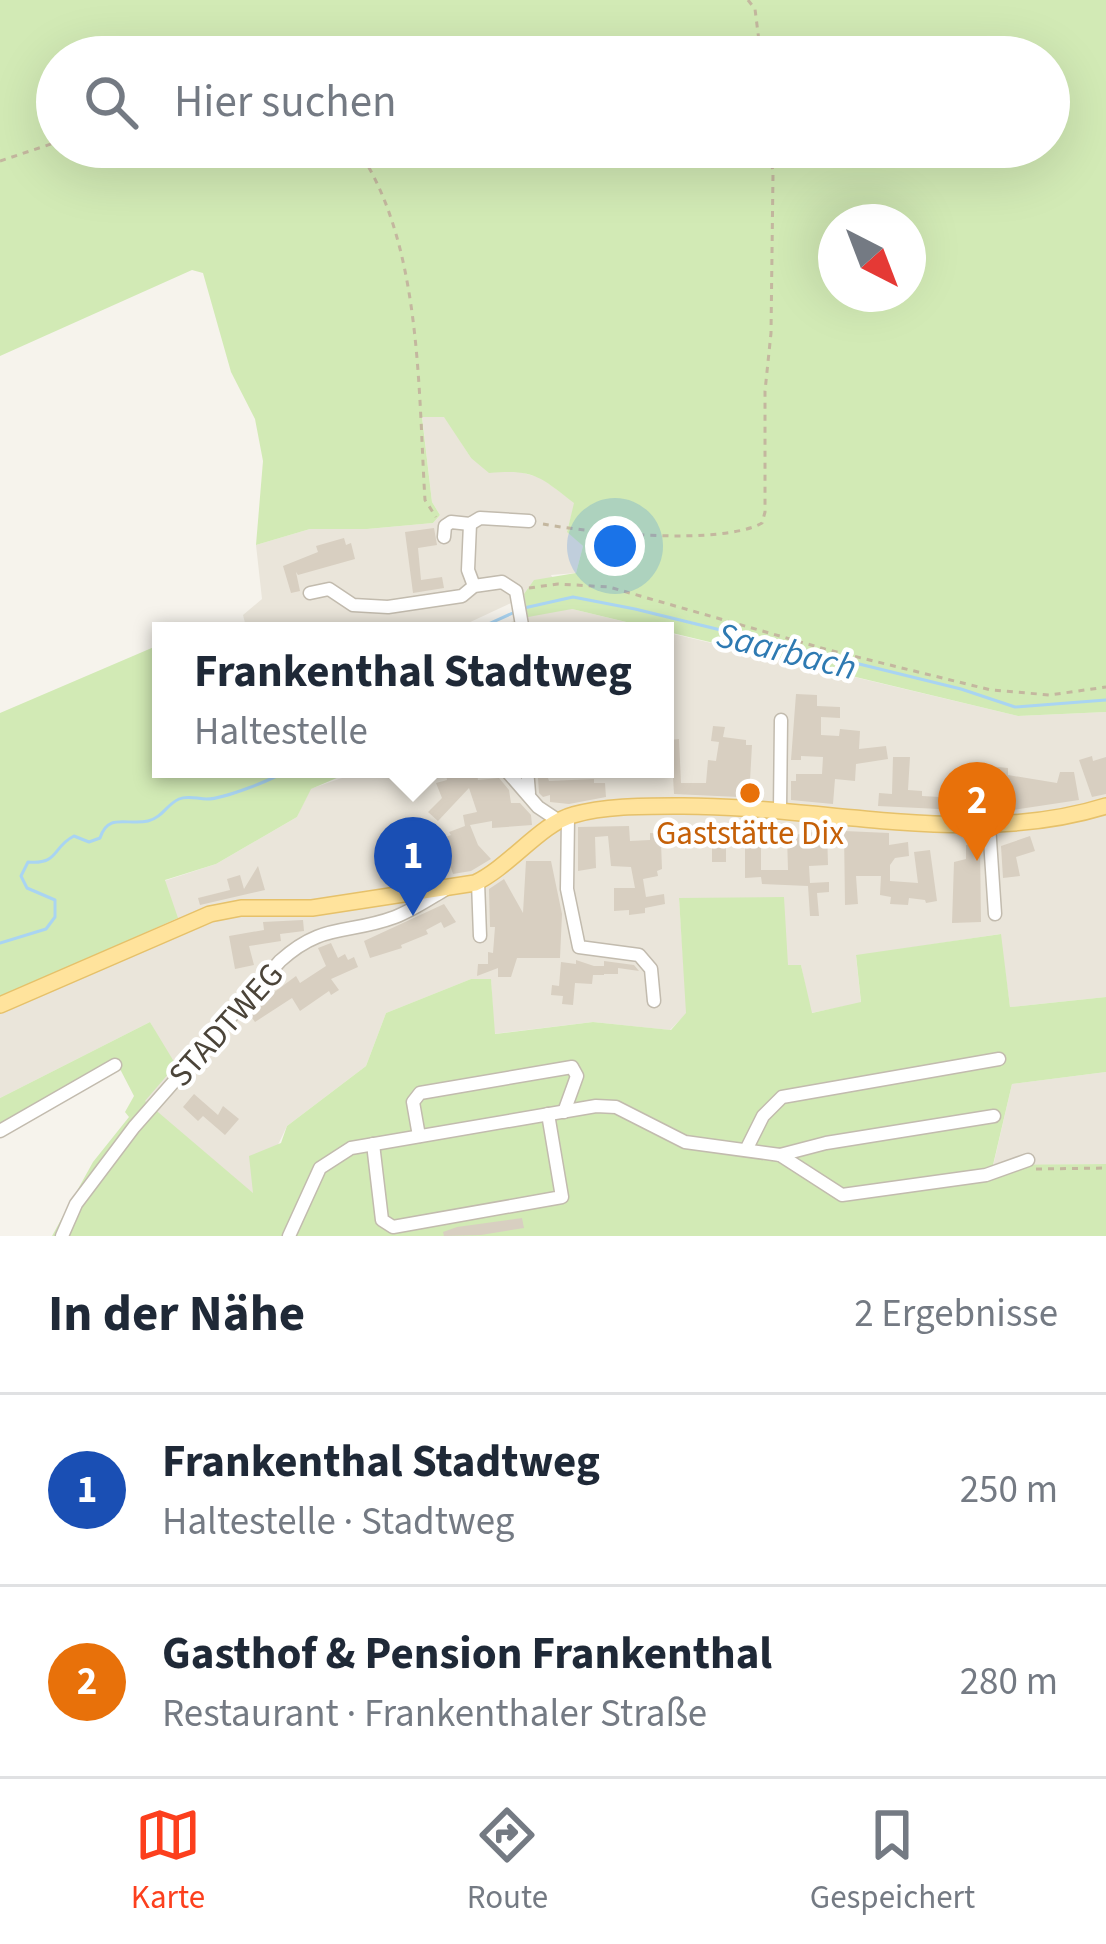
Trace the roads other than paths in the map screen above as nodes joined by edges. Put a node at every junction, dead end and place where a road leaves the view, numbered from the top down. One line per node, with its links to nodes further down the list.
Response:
1 (529, 521): 2 (street)
2 (470, 524): 3 (street); 4 (street)
3 (446, 530)
4 (475, 586): 5 (street); 6 (street)
5 (310, 593)
6 (522, 622)
7 (781, 720): 12 (street)
8 (514, 778): 10 (street)
9 (528, 778): 10 (street)
10 (529, 794): 13 (street)
11 (1106, 806): 14 (main road)
12 (780, 810): 13 (main road); 14 (main road)
13 (563, 819): 15 (main road); 19 (street)
14 (989, 825): 17 (street)
15 (478, 882): 16 (main road); 18 (street)
16 (447, 889): 20 (main road); 32 (street, STADTWEG)
17 (995, 914)
18 (480, 936)
19 (654, 1001)
20 (0, 1005)
21 (999, 1059): 29 (street)
22 (116, 1065): 26 (street)
23 (564, 1112): 24 (street); 27 (street); 29 (street)
24 (548, 1114): 27 (street); 28 (street)
25 (994, 1116): 30 (street)
26 (0, 1131)
27 (419, 1136): 28 (street)
28 (373, 1144): 33 (street)
29 (748, 1148): 30 (street)
30 (780, 1155): 31 (street)
31 (1028, 1160)
32 (62, 1236)
33 (290, 1236)

